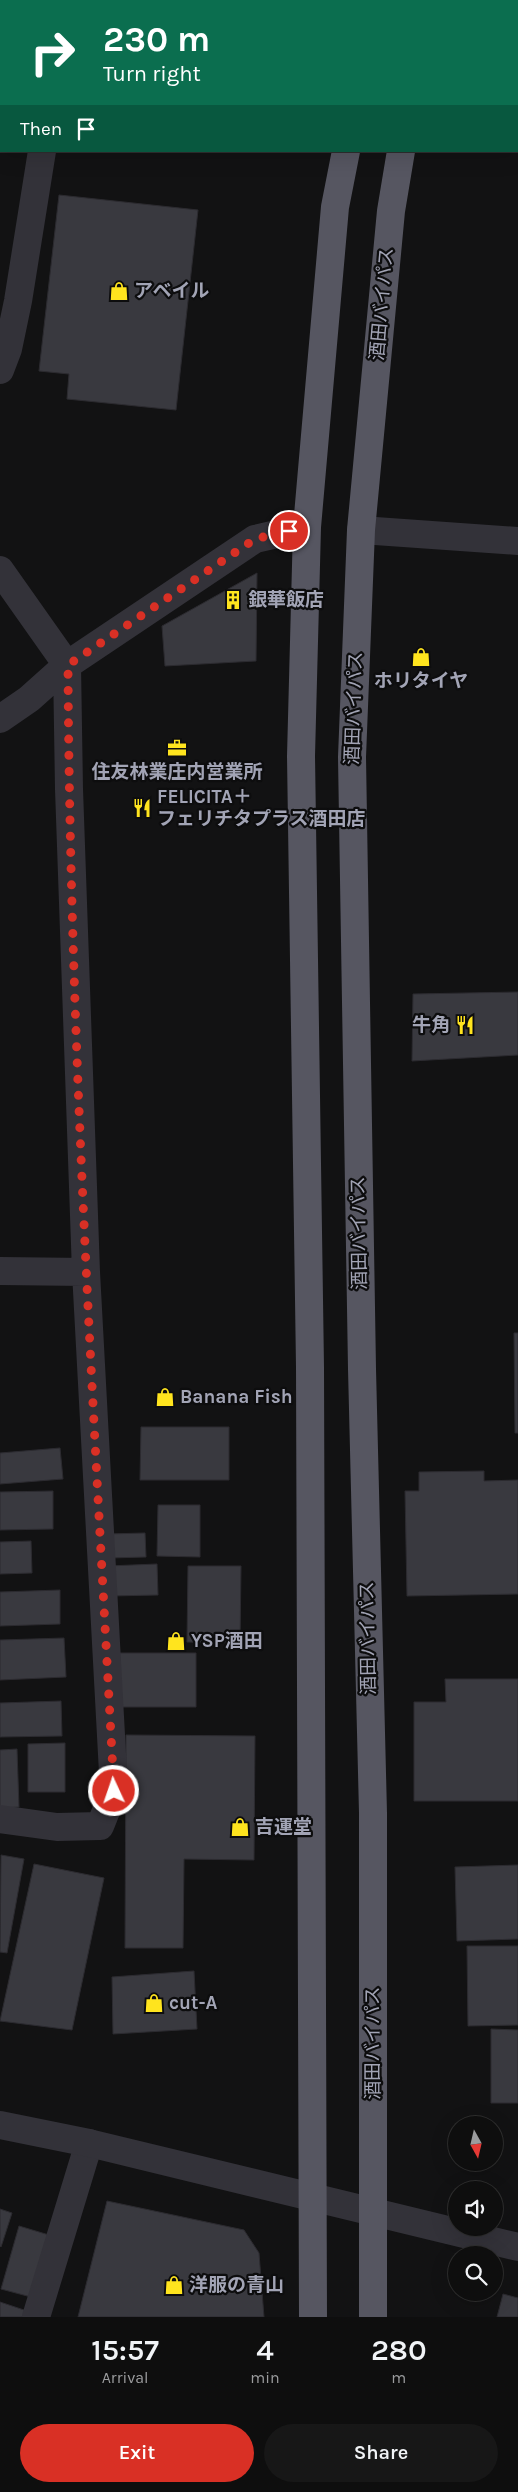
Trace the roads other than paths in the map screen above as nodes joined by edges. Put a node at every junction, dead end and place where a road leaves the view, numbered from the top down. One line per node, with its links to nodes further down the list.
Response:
1 (42, 152): 4 (street)
2 (346, 152): 5 (highway)
3 (401, 152): 6 (highway, 酒田バイパス)
4 (0, 370)
5 (306, 527): 9 (street); 16 (highway)
6 (361, 530): 7 (street); 17 (highway, 酒田バイパス)
7 (518, 541)
8 (0, 570): 9 (street)
9 (68, 665): 10 (street); 12 (street)
10 (0, 719)
11 (0, 1271): 12 (street)
12 (86, 1272): 13 (street)
13 (0, 1819)
14 (0, 2125): 15 (street)
15 (89, 2143): 16 (street); 19 (street)
16 (311, 2196): 17 (street); 20 (highway)
17 (373, 2211): 18 (street); 21 (highway, 酒田バイパス)
18 (518, 2247)
19 (36, 2317)
20 (313, 2317)
21 (373, 2317)

